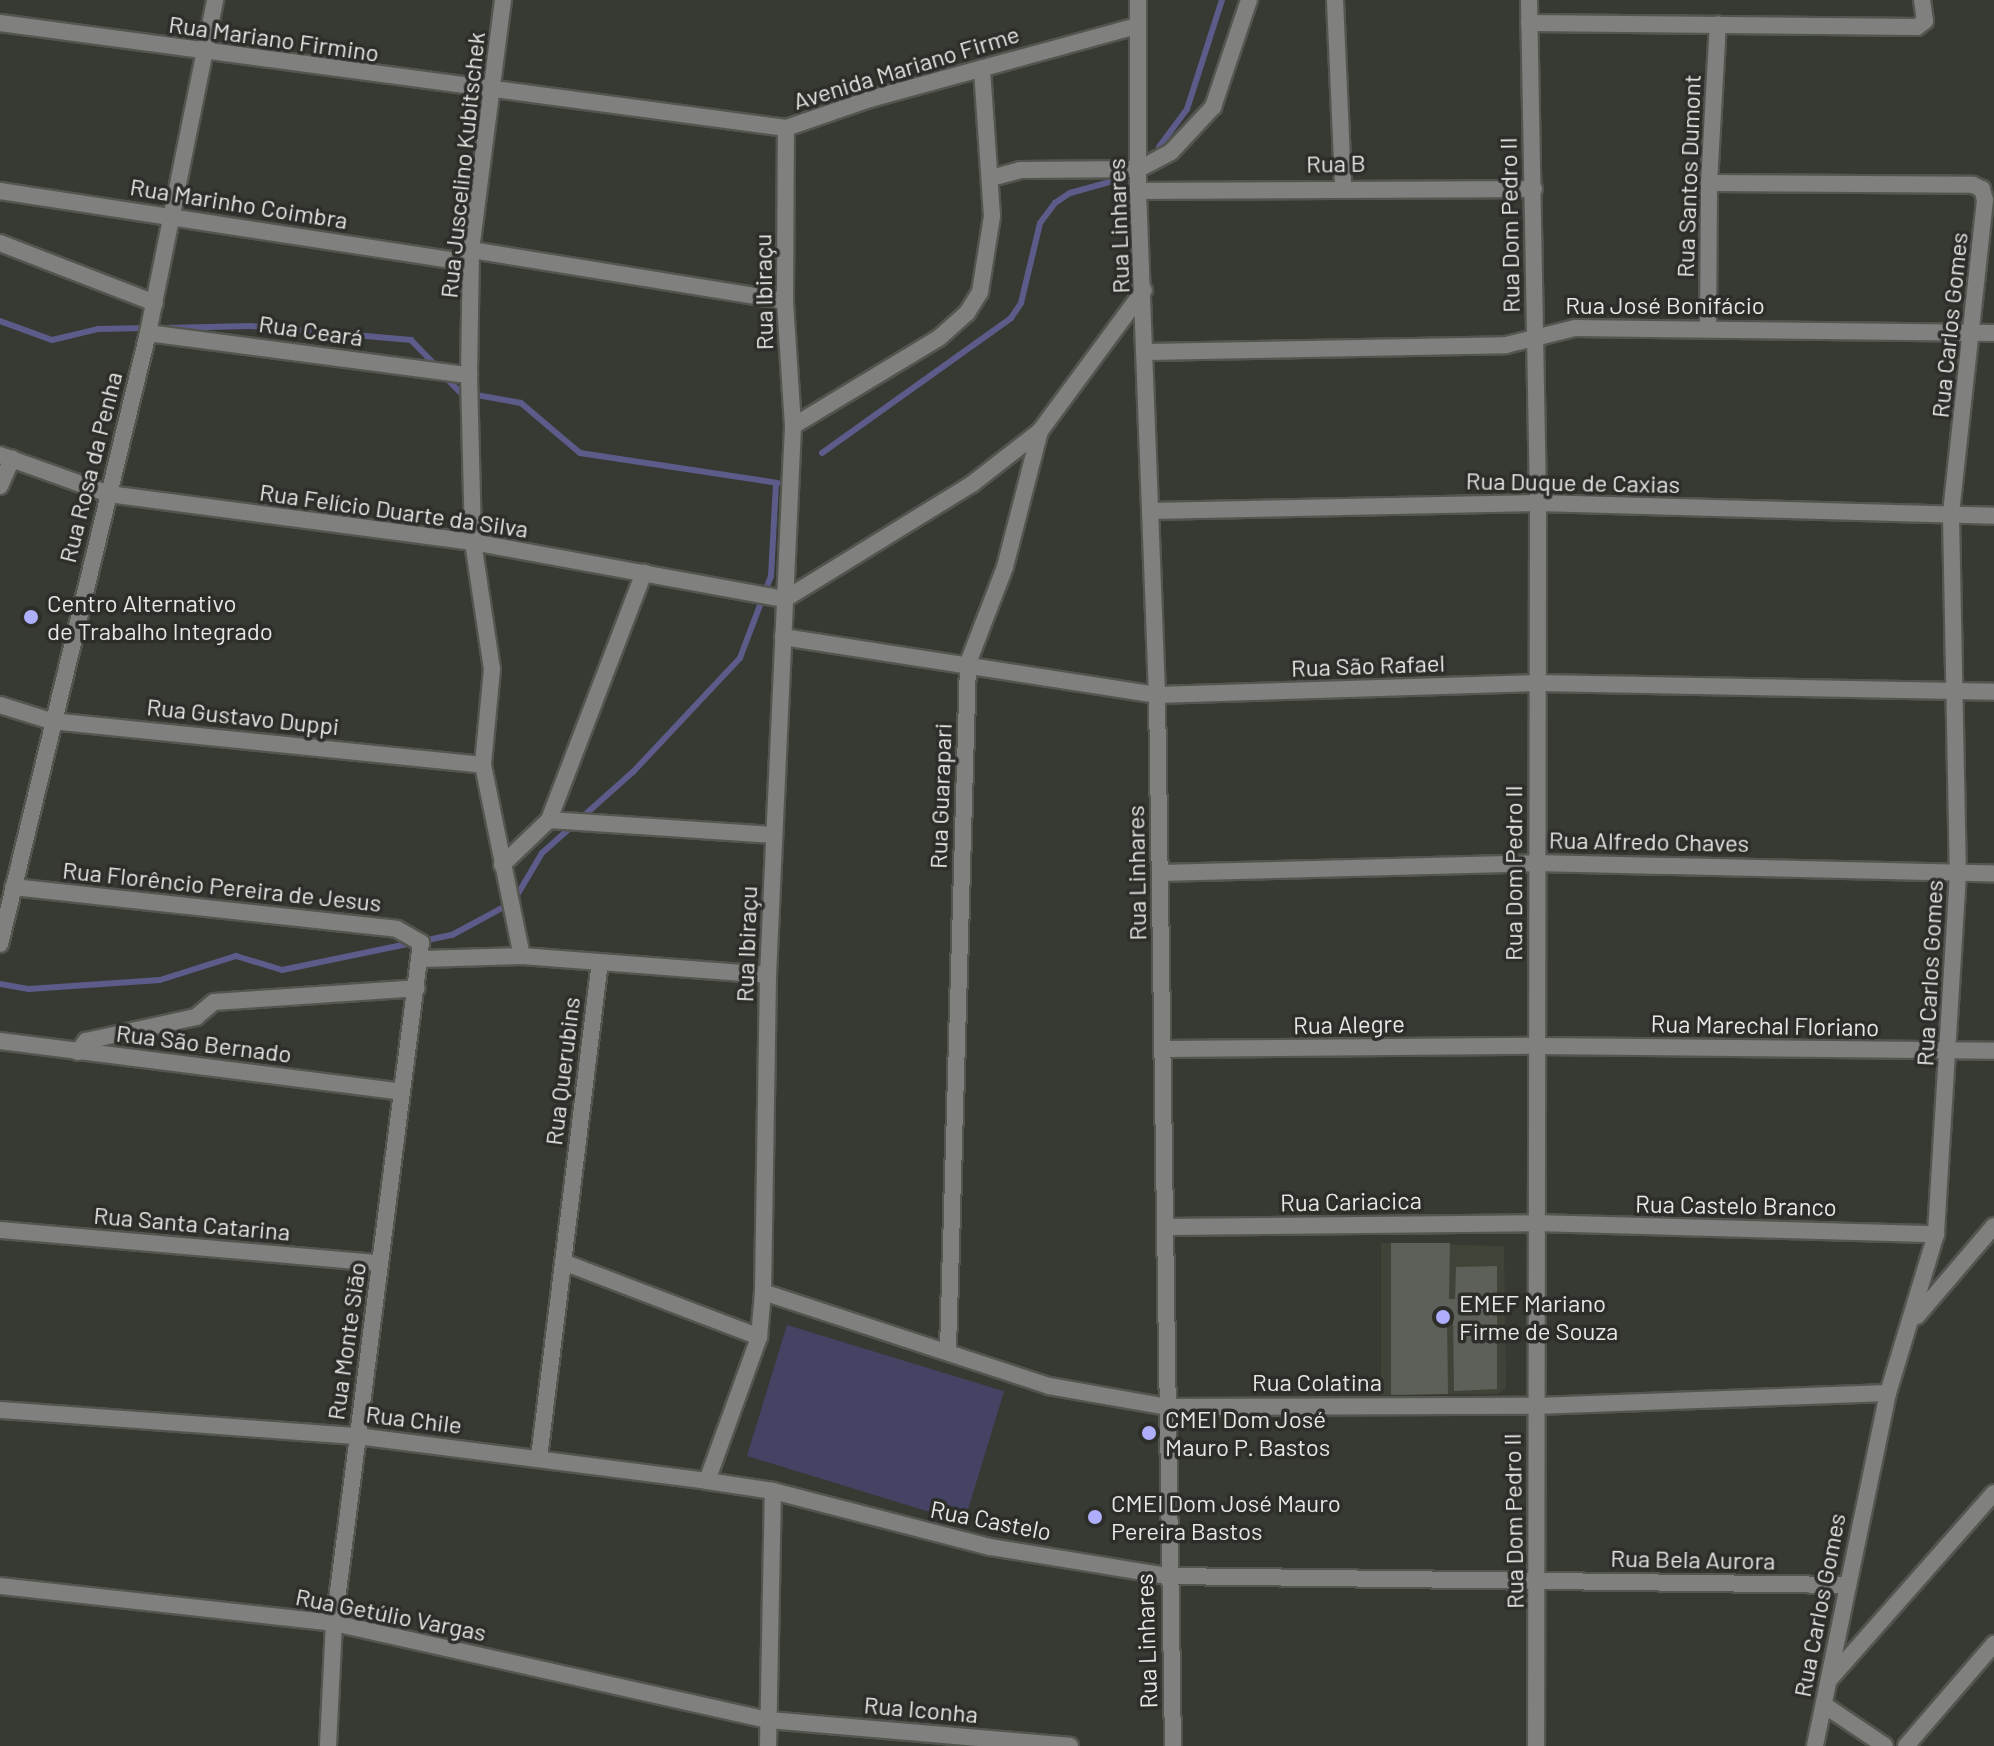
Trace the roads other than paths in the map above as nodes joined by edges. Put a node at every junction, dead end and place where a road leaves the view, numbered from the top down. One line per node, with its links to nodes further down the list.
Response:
1 (215, 0): 12 (street, Rua Rosa da Penha)
2 (503, 0): 14 (street, Rua Juscelino Kubitschek)
3 (1138, 0): 11 (street, Rua Linhares)
4 (1249, 0): 16 (street)
5 (1335, 0): 19 (street)
6 (1529, 0): 9 (street, Rua Dom Pedro II)
7 (1922, 0): 10 (street)
8 (0, 23): 12 (street, Rua Mariano Firmino)
9 (1529, 23): 10 (street); 20 (street, Rua Dom Pedro II)
10 (1718, 24): 18 (street, Rua Santos Dumont)
11 (1137, 26): 13 (street, Avenida Mariano Firme); 16 (street, Rua Linhares)
12 (202, 54): 14 (street, Rua Mariano Firmino); 23 (street, Rua Rosa da Penha)
13 (982, 68): 15 (street, Avenida Mariano Firme); 17 (street)
14 (495, 92): 15 (street, Avenida Mariano Firme); 25 (street, Rua Juscelino Kubitschek)
15 (786, 128): 28 (street, Rua Ibiraçu)
16 (1139, 169): 17 (street); 22 (street, Rua Linhares)
17 (991, 178): 37 (street)
18 (1709, 183): 26 (street, Rua Carlos Gomes); 30 (street, Rua Santos Dumont)
19 (1343, 186): 20 (street, Rua B); 22 (street, Rua B)
20 (1534, 189): 34 (street, Rua Dom Pedro II)
21 (0, 191): 23 (street, Rua Marinho Coimbra)
22 (1138, 191): 27 (street, Rua Linhares)
23 (171, 216): 25 (street, Rua Marinho Coimbra); 29 (street, Rua Rosa da Penha)
24 (0, 243): 29 (street)
25 (471, 257): 28 (street, Rua Marinho Coimbra); 36 (street, Rua Juscelino Kubitschek)
26 (1987, 272): 31 (street, Rua Carlos Gomes)
27 (1144, 290): 35 (street, Rua Linhares); 38 (street, Rua Guarapari)
28 (785, 301): 37 (street, Rua Ibiraçu)
29 (155, 303): 32 (street, Rua Rosa da Penha)
30 (1708, 329): 31 (street, Rua José Bonifácio); 34 (street, Rua José Bonifácio)
31 (1974, 332): 33 (street, Rua José Bonifácio); 44 (street, Rua Carlos Gomes)
32 (148, 333): 36 (street, Rua Ceará); 41 (street, Rua Rosa da Penha)
33 (1994, 333)
34 (1535, 335): 35 (street, Rua José Bonifácio); 42 (street, Rua Dom Pedro II)
35 (1148, 352): 43 (street, Rua Linhares)
36 (469, 375): 46 (street, Rua Juscelino Kubitschek)
37 (793, 426): 48 (street, Rua Ibiraçu)
38 (1040, 431): 48 (street); 50 (street, Rua Guarapari)
39 (6, 457): 40 (street); 41 (street, Rua Felício Duarte da Silva)
40 (0, 486)
41 (109, 494): 46 (street, Rua Felício Duarte da Silva); 56 (street, Rua Rosa da Penha)
42 (1538, 503): 43 (street, Rua Duque de Caxias); 44 (street, Rua Duque de Caxias); 51 (street, Rua Dom Pedro II)
43 (1151, 511): 54 (street, Rua Linhares)
44 (1951, 515): 45 (street, Rua Duque de Caxias); 53 (street, Rua Carlos Gomes)
45 (1994, 516)
46 (473, 542): 47 (street, Rua Felício Duarte da Silva); 57 (street, Rua Juscelino Kubitschek)
47 (644, 573): 48 (street, Rua Felício Duarte da Silva); 58 (street)
48 (785, 599): 49 (street, Rua Ibiraçu)
49 (783, 637): 50 (street, Rua São Rafael); 59 (street, Rua Ibiraçu)
50 (968, 663): 54 (street, Rua São Rafael); 89 (street, Rua Guarapari)
51 (1538, 683): 53 (street, Rua São Rafael); 54 (street, Rua São Rafael); 60 (street, Rua Dom Pedro II)
52 (1994, 692): 53 (street, Rua São Rafael)
53 (1959, 693): 63 (street, Rua Carlos Gomes)
54 (1157, 695): 62 (street, Rua Linhares)
55 (0, 705): 56 (street, Rua Gustavo Duppi)
56 (51, 721): 57 (street, Rua Gustavo Duppi); 65 (street, Rua Rosa da Penha)
57 (483, 765): 61 (street)
58 (549, 820): 59 (street); 61 (street)
59 (774, 835): 70 (street, Rua Ibiraçu)
60 (1536, 863): 62 (street, Rua Alfredo Chaves); 63 (street, Rua Alfredo Chaves); 73 (street, Rua Dom Pedro II)
61 (502, 865): 68 (street)
62 (1160, 873): 74 (street, Rua Linhares)
63 (1958, 873): 64 (street, Rua Alfredo Chaves); 77 (street, Rua Carlos Gomes)
64 (1994, 873)
65 (13, 887): 66 (street, Rua Rosa da Penha); 67 (street, Rua Florêncio Pereira de Jesus)
66 (1, 937)
67 (421, 951): 68 (street, Rua Querubins); 71 (street, Rua Monte Sião)
68 (522, 956): 69 (street, Rua Querubins)
69 (600, 963): 70 (street); 84 (street, Rua Querubins)
70 (768, 975): 86 (street, Rua Ibiraçu)
71 (417, 988): 76 (street); 78 (street, Rua Monte Sião)
72 (0, 1041): 76 (street, Rua São Bernado)
73 (1536, 1046): 74 (street, Rua Alegre); 77 (street, Rua Marechal Floriano); 79 (street, Rua Dom Pedro II)
74 (1163, 1049): 81 (street, Rua Linhares)
75 (1994, 1051): 77 (street, Rua Marechal Floriano)
76 (78, 1052): 78 (street, Rua São Bernado)
77 (1951, 1052): 83 (street, Rua Carlos Gomes)
78 (402, 1092): 85 (street, Rua Monte Sião)
79 (1535, 1223): 81 (street, Rua Cariacica); 83 (street, Rua Castelo Branco); 91 (street, Rua Dom Pedro II)
80 (1994, 1226): 87 (street)
81 (1167, 1227): 92 (street, Rua Linhares)
82 (0, 1230): 85 (street, Rua Santa Catarina)
83 (1936, 1234): 87 (street, Rua Carlos Gomes)
84 (563, 1262): 88 (street); 95 (street, Rua Querubins)
85 (380, 1263): 94 (street, Rua Monte Sião)
86 (763, 1292): 88 (street, Rua Ibiraçu); 89 (street, Rua Colatina)
87 (1913, 1321): 90 (street, Rua Carlos Gomes)
88 (759, 1337): 96 (street, Rua Ibiraçu)
89 (948, 1349): 92 (street, Rua Colatina)
90 (1888, 1393): 91 (street, Rua Colatina); 101 (street, Rua Carlos Gomes)
91 (1535, 1406): 92 (street, Rua Colatina); 100 (street, Rua Dom Pedro II)
92 (1168, 1407): 99 (street, Rua Linhares)
93 (0, 1410): 94 (street, Rua Chile)
94 (357, 1436): 95 (street, Rua Chile); 103 (street, Rua Monte Sião)
95 (539, 1458): 96 (street, Rua Chile)
96 (707, 1481): 97 (street, Rua Chile)
97 (773, 1491): 99 (street, Rua Castelo); 107 (street)
98 (1994, 1493): 105 (street)
99 (1168, 1576): 100 (street, Rua Castelo); 111 (street, Rua Linhares)
100 (1539, 1580): 101 (street, Rua Bela Aurora); 112 (street, Rua Dom Pedro II)
101 (1845, 1585): 105 (street, Rua Carlos Gomes)
102 (0, 1586): 103 (street, Rua Getúlio Vargas)
103 (334, 1623): 107 (street, Rua Getúlio Vargas); 108 (street, Rua Monte Sião)
104 (1994, 1644): 115 (street)
105 (1828, 1681): 106 (street, Rua Carlos Gomes)
106 (1824, 1705): 113 (street, Rua Carlos Gomes); 114 (street)
107 (768, 1720): 109 (street); 110 (street, Rua Iconha)
108 (328, 1746)
109 (768, 1746)
110 (1070, 1746)
111 (1173, 1746)
112 (1536, 1746)
113 (1815, 1746)
114 (1885, 1746)
115 (1906, 1746)

